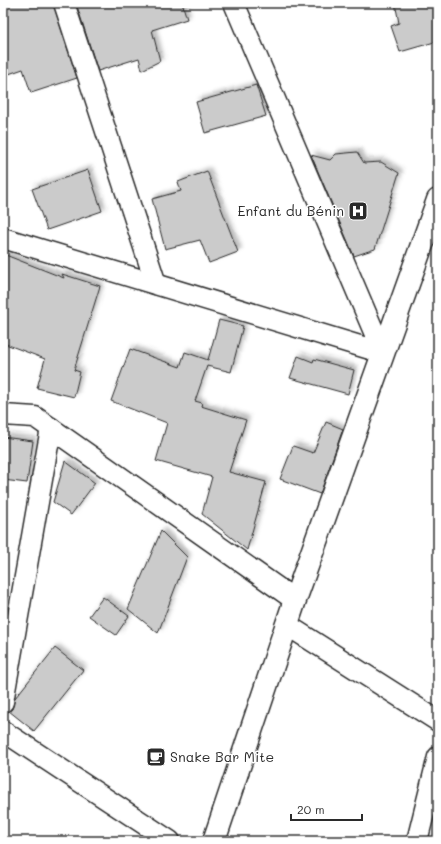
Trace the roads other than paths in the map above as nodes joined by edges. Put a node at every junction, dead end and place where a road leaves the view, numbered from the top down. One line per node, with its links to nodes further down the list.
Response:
1 (64, 3): 5 (street)
2 (234, 3): 6 (street)
3 (438, 200): 6 (street)
4 (3, 238): 5 (street)
5 (156, 284): 6 (street)
6 (384, 353): 9 (street)
7 (3, 415): 8 (street)
8 (51, 428): 9 (street); 11 (street)
9 (295, 600): 10 (street)
10 (287, 625): 12 (street); 16 (street)
11 (3, 702)
12 (438, 721)
13 (3, 731): 15 (street)
14 (438, 757): 17 (street)
15 (170, 841)
16 (214, 841)
17 (417, 841)

